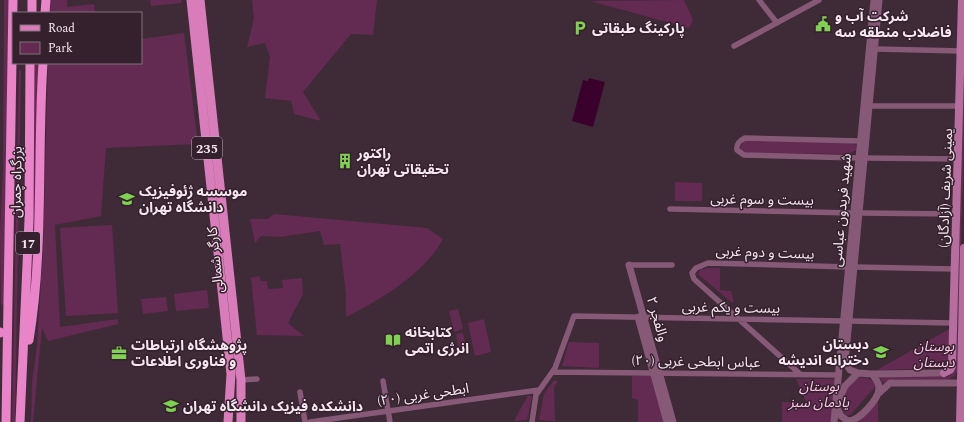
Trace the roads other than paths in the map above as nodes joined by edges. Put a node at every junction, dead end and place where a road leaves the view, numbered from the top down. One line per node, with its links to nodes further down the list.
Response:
1 (13, 0): 11 (highway, بزرگراه چمران / 17)
2 (32, 0): 12 (highway)
3 (46, 0): 13 (highway)
4 (191, 0): 14 (main road, کارگر شمالی / 235)
5 (200, 0): 14 (main road, کارگر شمالی / 235)
6 (759, 0): 15 (street)
7 (819, 0): 15 (street)
8 (874, 0): 22 (street, شهید فریدون عباسی)
9 (879, 0): 17 (street, شهید فریدون عباسی)
10 (962, 0): 18 (main road, یمینی شریف (آزادگان))
11 (13, 12)
12 (32, 12)
13 (46, 12)
14 (198, 23): 51 (main road, کارگر شمالی / 235); 62 (main road, کارگر شمالی / 235)
15 (777, 23): 16 (street)
16 (734, 46)
17 (875, 49): 18 (street); 22 (street, شهید فریدون عباسی)
18 (962, 51): 24 (main road, یمینی شریف (آزادگان))
19 (12, 60): 60 (highway, بزرگراه چمران / 17)
20 (30, 64): 49 (highway, بزرگراه چمران / 17)
21 (43, 64): 49 (highway)
22 (871, 64): 23 (street, شهید فریدون عباسی)
23 (867, 106): 24 (street); 25 (street, شهید فریدون عباسی)
24 (960, 106): 27 (main road, یمینی شریف (آزادگان))
25 (863, 141): 26 (street, شهید فریدون عباسی); 26 (street)
26 (862, 158): 27 (street); 29 (street, شهید فریدون عباسی)
27 (959, 159): 30 (main road, یمینی شریف (آزادگان))
28 (670, 209): 29 (street, بیست و سوم غربی)
29 (857, 213): 30 (street, بیست و سوم غربی); 34 (street, شهید فریدون عباسی)
30 (957, 214): 35 (main road, یمینی شریف (آزادگان))
31 (964, 248): 35 (main road, یمینی شریف (آزادگان))
32 (629, 265): 33 (street, والفجر ۲); 36 (street, والفجر ۲)
33 (672, 265)
34 (851, 267): 35 (street, بیست و دوم غربی); 37 (street, بیست و دوم غربی); 38 (street, شهید فریدون عباسی)
35 (961, 269): 39 (main road, یمینی شریف (آزادگان)); 40 (main road, یمینی شریف (آزادگان))
36 (641, 318): 37 (street, بیست و یکم غربی); 41 (street, بیست و یکم غربی); 42 (street, والفجر ۲)
37 (740, 319): 38 (street, بیست و یکم غربی); 46 (street)
38 (846, 321): 39 (street, بیست و یکم غربی); 43 (street, شهید فریدون عباسی); 48 (street, شهید فریدون عباسی)
39 (953, 323): 44 (main road, یمینی شریف (آزادگان))
40 (963, 327): 45 (main road, یمینی شریف (آزادگان))
41 (553, 372): 42 (street, عباس ابطحی غربی (۲۰)); 54 (street)
42 (656, 373): 46 (street, عباس ابطحی غربی (۲۰)); 68 (street, والفجر ۲); 69 (street, والفجر ۲)
43 (858, 373): 47 (street); 57 (street)
44 (944, 373): 47 (street)
45 (962, 373): 53 (main road, یمینی شریف (آزادگان))
46 (800, 374): 48 (street, عباس ابطحی غربی (۲۰))
47 (872, 374): 56 (street)
48 (838, 375): 57 (street, شهید فریدون عباسی)
49 (22, 377): 61 (highway, بزرگراه چمران / 17)
50 (257, 379): 51 (street)
51 (241, 380): 63 (main road, کارگر شمالی / 235)
52 (384, 381): 58 (street)
53 (960, 383): 56 (street); 71 (main road, یمینی شریف (آزادگان)); 72 (main road, یمینی شریف (آزادگان))
54 (539, 390): 58 (street, ابطحی غربی (۲۰)); 67 (street)
55 (300, 392): 64 (street)
56 (877, 396): 59 (street)
57 (836, 406): 59 (street); 70 (street, شهید فریدون عباسی)
58 (388, 411): 65 (street, ابطحی غربی (۲۰)); 66 (street)
59 (853, 421)
60 (6, 422)
61 (20, 422)
62 (228, 422)
63 (241, 422)
64 (305, 422)
65 (310, 422)
66 (390, 422)
67 (532, 422)
68 (667, 422)
69 (673, 422)
70 (834, 422)
71 (954, 422)
72 (960, 422)

